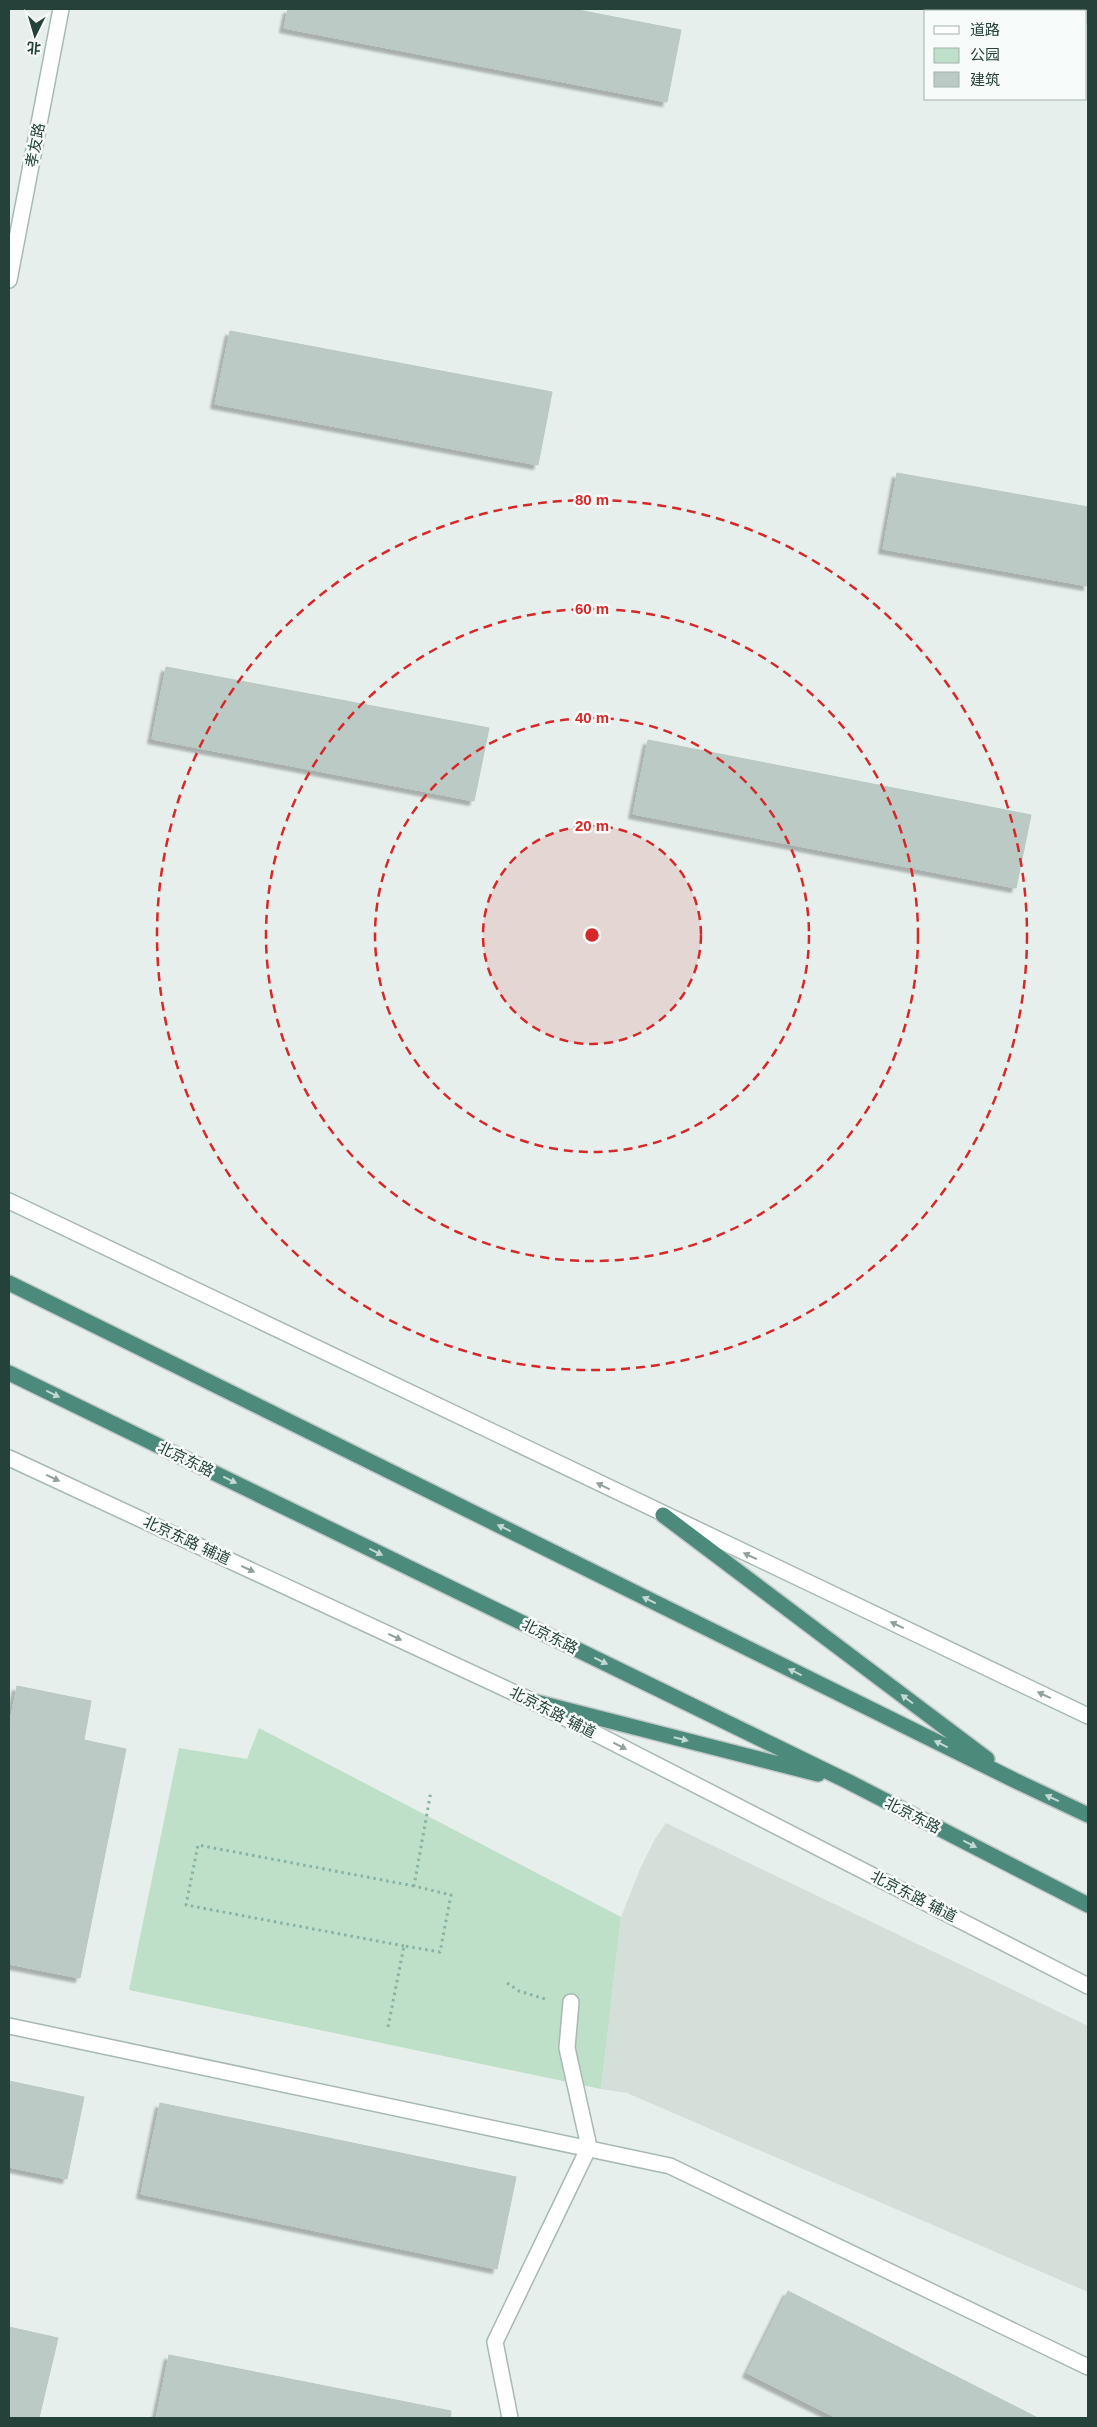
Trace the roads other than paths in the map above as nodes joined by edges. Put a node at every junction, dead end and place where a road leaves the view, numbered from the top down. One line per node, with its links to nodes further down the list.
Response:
1 (61, 9): 2 (street, 孝友路)
2 (9, 280)
3 (9, 1201): 7 (street, one-way to 3)
4 (9, 1284): 10 (highway, one-way to 4)
5 (9, 1373): 11 (highway, 北京东路, one-way to 11)
6 (9, 1458): 8 (street, 北京东路 辅道, one-way to 8)
7 (663, 1515): 9 (street, one-way to 7); 10 (highway, one-way to 7)
8 (532, 1701): 11 (highway, one-way to 11); 14 (street, 北京东路 辅道, one-way to 14)
9 (1088, 1716)
10 (1016, 1781): 12 (highway, one-way to 10)
11 (849, 1782): 13 (highway, 北京东路, one-way to 13)
12 (1088, 1815)
13 (1088, 1905)
14 (1088, 1986)
15 (571, 2002): 17 (street)
16 (9, 2026): 17 (street)
17 (589, 2147): 18 (street); 19 (street)
18 (1088, 2367)
19 (510, 2418)

